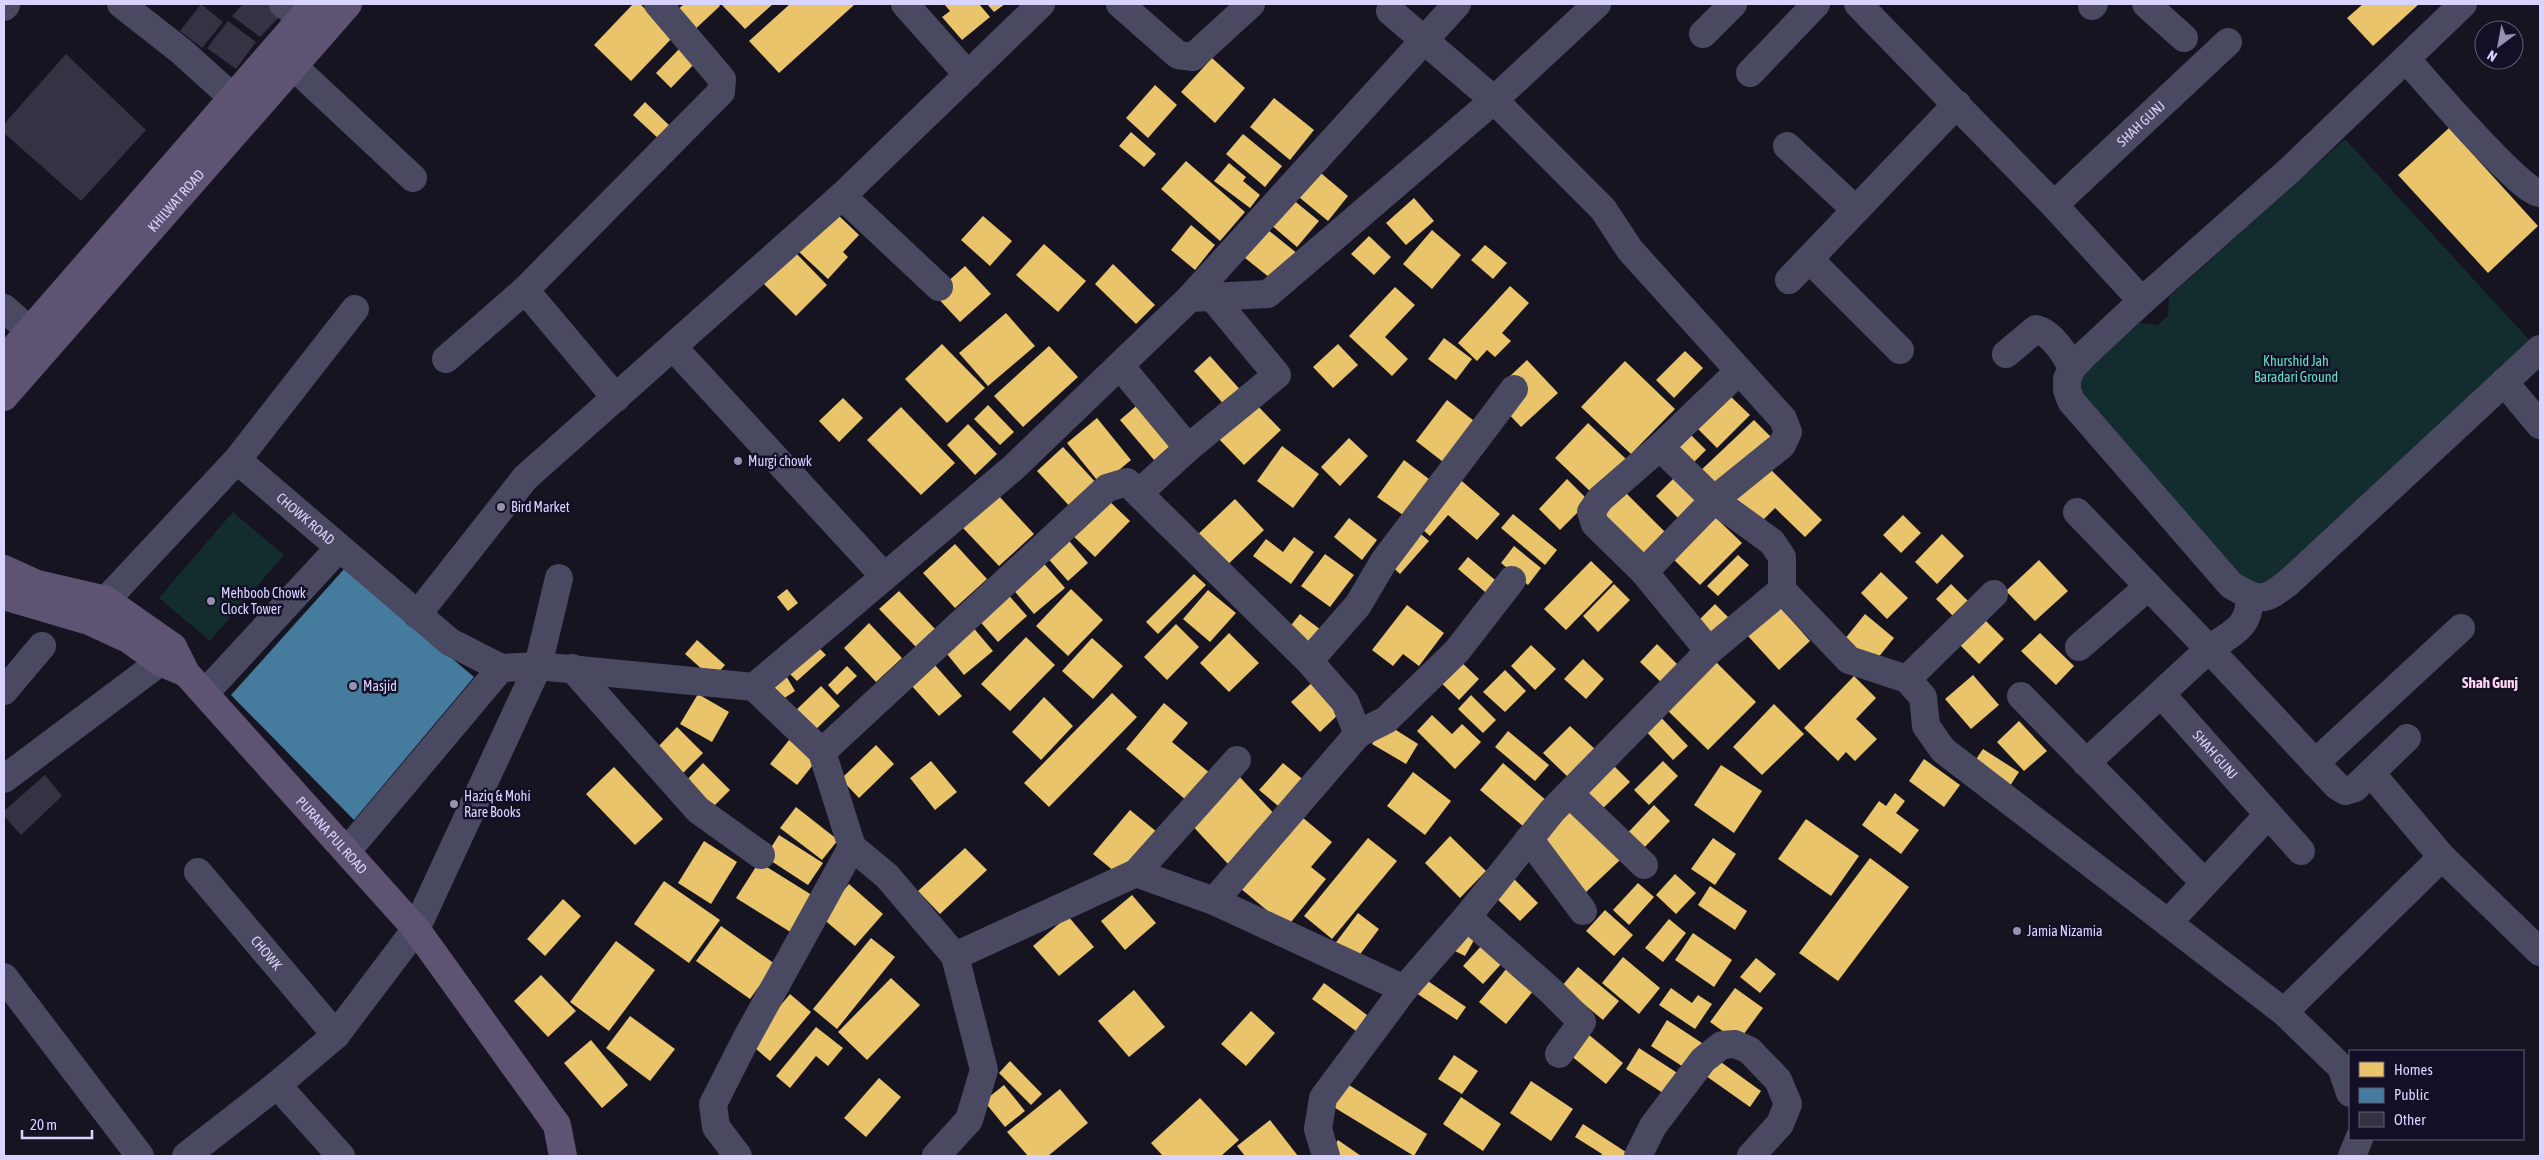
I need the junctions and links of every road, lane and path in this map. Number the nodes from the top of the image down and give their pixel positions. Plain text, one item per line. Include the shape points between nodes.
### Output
1 (121, 4) edge
2 (348, 4) edge
3 (658, 4) edge
4 (905, 4) edge
5 (1041, 4) edge
6 (1120, 4) edge
7 (1251, 4) edge
8 (1457, 4) edge
9 (1597, 4) edge
10 (1733, 4) edge
11 (1816, 4) edge
12 (1858, 4) edge
13 (2146, 4) edge
14 (2463, 4) edge
15 (300, 9) edge
16 (1390, 11) dead end
17 (1703, 34) dead end
18 (2184, 38) dead end
19 (1425, 40) junction
20 (2228, 42) dead end
21 (274, 48) junction
22 (2406, 59) junction
23 (294, 67) junction
24 (1750, 73) dead end
25 (968, 75) junction
26 (232, 97) junction
27 (1494, 100) junction
28 (1957, 104) junction
29 (1787, 146) dead end
30 (413, 178) dead end
31 (2540, 193) edge
32 (842, 196) junction
33 (2054, 205) junction
34 (1856, 210) junction
35 (1809, 259) junction
36 (1789, 280) dead end
37 (939, 286) dead end
38 (525, 290) junction
39 (1202, 298) junction
40 (2142, 301) junction
41 (4, 308) edge
42 (355, 309) dead end
43 (30, 331) junction
44 (673, 347) junction
45 (2540, 349) edge
46 (1900, 350) dead end
47 (2006, 354) dead end
48 (446, 358) dead end
49 (4, 360) edge
50 (1121, 367) junction
51 (2072, 368) junction
52 (1738, 372) junction
53 (2504, 382) junction
54 (1514, 389) dead end
55 (4, 397) edge
56 (616, 398) junction
57 (2540, 425) edge
58 (1660, 447) junction
59 (1188, 448) junction
60 (237, 460) junction
61 (1140, 493) junction
62 (1714, 500) junction
63 (2077, 512) dead end
64 (339, 548) junction
65 (4, 569) edge
66 (1644, 572) junction
67 (884, 576) junction
68 (559, 578) dead end
69 (1512, 580) dead end
70 (2148, 587) junction
71 (1782, 590) junction
72 (1994, 594) dead end
73 (4, 596) edge
74 (2250, 597) junction
75 (106, 600) junction
76 (417, 615) junction
77 (2461, 628) dead end
78 (42, 646) dead end
79 (2079, 647) dead end
80 (2209, 650) junction
81 (1709, 651) junction
82 (167, 654) junction
83 (1309, 661) junction
84 (538, 666) junction
85 (501, 668) junction
86 (572, 668) junction
87 (1907, 679) junction
88 (754, 687) junction
89 (4, 691) edge
90 (205, 693) junction
91 (2162, 695) junction
92 (2021, 696) dead end
93 (1358, 734) junction
94 (2407, 738) dead end
95 (822, 752) junction
96 (1237, 760) dead end
97 (2086, 763) junction
98 (2315, 763) junction
99 (2371, 773) junction
100 (4, 779) edge
101 (1570, 794) junction
102 (2268, 815) junction
103 (1529, 839) junction
104 (852, 847) junction
105 (348, 850) junction
106 (2301, 851) dead end
107 (761, 855) dead end
108 (2442, 857) junction
109 (1644, 865) dead end
110 (198, 872) dead end
111 (1136, 873) junction
112 (2204, 882) junction
113 (1214, 900) junction
114 (1583, 911) dead end
115 (1467, 917) junction
116 (2168, 924) junction
117 (416, 930) junction
118 (2540, 952) edge
119 (955, 956) junction
120 (4, 977) edge
121 (1404, 989) junction
122 (2284, 1012) junction
123 (336, 1035) junction
124 (1559, 1054) dead end
125 (277, 1085) junction
126 (2349, 1090) edge
127 (2359, 1140) edge
128 (140, 1156) edge
129 (186, 1156) edge
130 (341, 1156) edge
131 (563, 1156) edge
132 (738, 1156) edge
133 (936, 1156) edge
134 (1326, 1156) edge
135 (1638, 1156) edge
136 (1751, 1156) edge
137 (2352, 1156) edge

1 - 26 street via 181,51
2 - 23 main road, KHILWAT ROAD
3 - 38 street via 722,79 721,92
4 - 25 street
5 - 25 street
6 - 7 street via 1185,58 1193,57
8 - 19 street
9 - 27 street
10 - 17 street
11 - 24 street
12 - 28 street
13 - 18 street
14 - 22 street
15 - 21 main road, KHILWAT ROAD
16 - 19 street
19 - 27 street
19 - 39 street
20 - 33 street, SHAH GUNJ
21 - 23 street
21 - 26 main road, KHILWAT ROAD
22 - 31 street via 2506,169
22 - 40 street via 2292,168
23 - 30 street
23 - 55 main road, KHILWAT ROAD
25 - 32 street
26 - 43 main road, KHILWAT ROAD
27 - 39 street via 1268,294
27 - 52 street via 1603,209 1630,250
28 - 33 street
28 - 34 street
29 - 34 street
32 - 37 street
32 - 44 street
33 - 40 street
34 - 35 street
35 - 36 street
35 - 46 street
38 - 48 street
38 - 56 street
39 - 50 street
39 - 59 street via 1277,374
40 - 51 street
41 - 43 street
42 - 60 street
43 - 49 main road, KHILWAT ROAD
44 - 56 street
44 - 67 street
45 - 53 street
47 - 51 street via 2036,329 2046,334 2067,356
50 - 59 street
50 - 67 street via 1013,468
51 - 74 street via 2067,379 2071,401 2231,586
52 - 58 street
52 - 62 street via 1783,419 1788,432 1782,445
53 - 57 street
53 - 74 street via 2289,582 2270,597
54 - 83 street via 1384,561 1358,606
56 - 76 street via 525,478
58 - 62 street
58 - 66 street via 1600,499 1591,512 1595,524
59 - 61 street
60 - 64 street, CHOWK ROAD
60 - 75 street
61 - 83 street
61 - 95 street via 1126,482 1107,488
62 - 66 street
62 - 71 street via 1772,542 1782,557
63 - 70 street
64 - 76 street, CHOWK ROAD
64 - 90 street
65 - 75 main road, PURANA PUL ROAD via 37,584
66 - 81 street
67 - 88 street
68 - 84 street
69 - 93 street via 1457,651 1386,720
70 - 79 street
70 - 80 street
71 - 81 street
71 - 87 street via 1849,660
72 - 87 street
73 - 82 main road via 89,621
74 - 80 street via 2250,612 2244,624
75 - 82 main road, PURANA PUL ROAD
76 - 85 street, CHOWK ROAD via 450,642
77 - 98 street
78 - 89 street
80 - 91 street
80 - 98 street
81 - 101 street
82 - 90 main road, PURANA PUL ROAD
82 - 100 street
83 - 93 street via 1345,702
84 - 85 street
84 - 86 street
84 - 117 street
85 - 105 street
86 - 88 street
86 - 107 street via 698,810
87 - 116 street via 1923,697 1926,726 1943,750
88 - 95 street
90 - 105 main road, PURANA PUL ROAD
91 - 97 street
91 - 102 street, SHAH GUNJ
92 - 97 street
93 - 113 street
94 - 99 street
95 - 104 street
96 - 111 street
97 - 112 street
98 - 99 street via 2345,791 2354,788
99 - 108 street
101 - 103 street
101 - 109 street
102 - 106 street, SHAH GUNJ
102 - 112 street
103 - 114 street
103 - 115 street
104 - 119 street via 887,876
104 - 132 street via 713,1104 716,1127
105 - 117 main road, PURANA PUL ROAD
108 - 118 street
108 - 122 street
110 - 123 street, CHOWK
111 - 113 street
111 - 119 street
112 - 116 street
113 - 121 street
115 - 121 street
115 - 124 street via 1582,1022
116 - 122 street
117 - 123 street
117 - 131 main road, PURANA PUL ROAD via 557,1125
119 - 133 street via 984,1070 969,1120
120 - 128 street
121 - 134 street via 1323,1098 1318,1129
122 - 126 street via 2341,1068
123 - 125 street
125 - 129 street
125 - 130 street
127 - 137 street
135 - 136 street via 1653,1126 1703,1060 1722,1045 1735,1044 1749,1050 1778,1080 1788,1104 1780,1124

